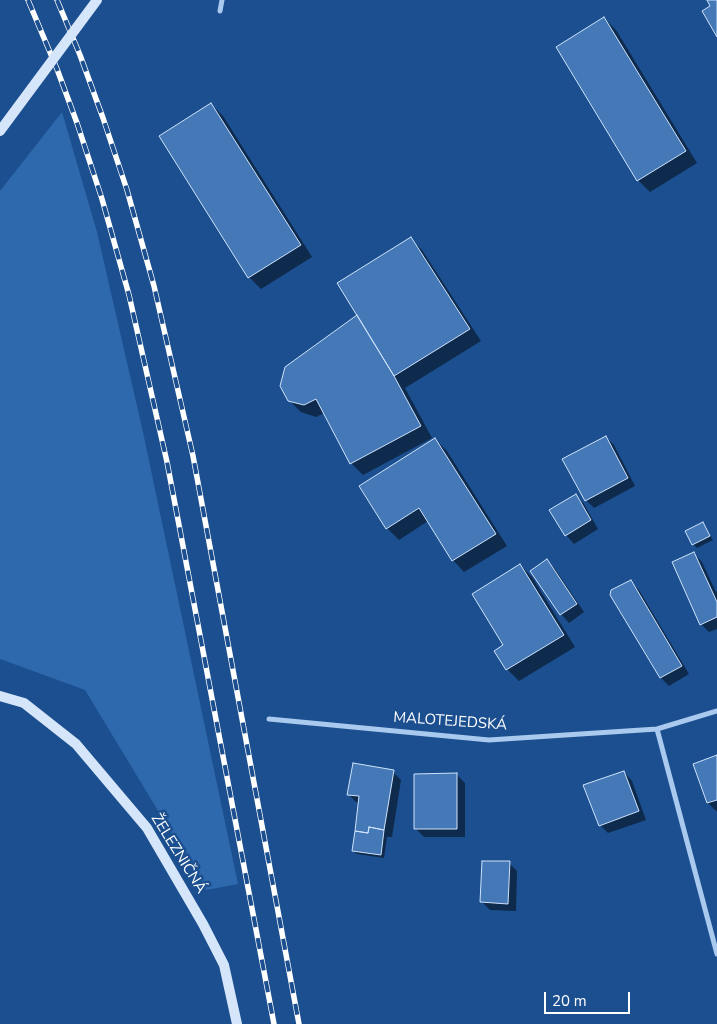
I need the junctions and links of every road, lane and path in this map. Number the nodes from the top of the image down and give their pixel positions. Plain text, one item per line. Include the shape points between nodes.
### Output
1 (97, 0) edge
2 (222, 0) edge
3 (220, 11) dead end
4 (0, 131) edge
5 (0, 696) edge
6 (717, 711) edge
7 (269, 719) dead end
8 (657, 729) junction
9 (717, 954) edge
10 (237, 1024) edge

1 - 4 street, bridge
2 - 3 street
5 - 10 street, ŽELEZNIČNÁ via 24,703 76,744 147,828 224,964
6 - 8 street, MALOTEJEDSKÁ
7 - 8 street, MALOTEJEDSKÁ via 489,740
8 - 9 street

